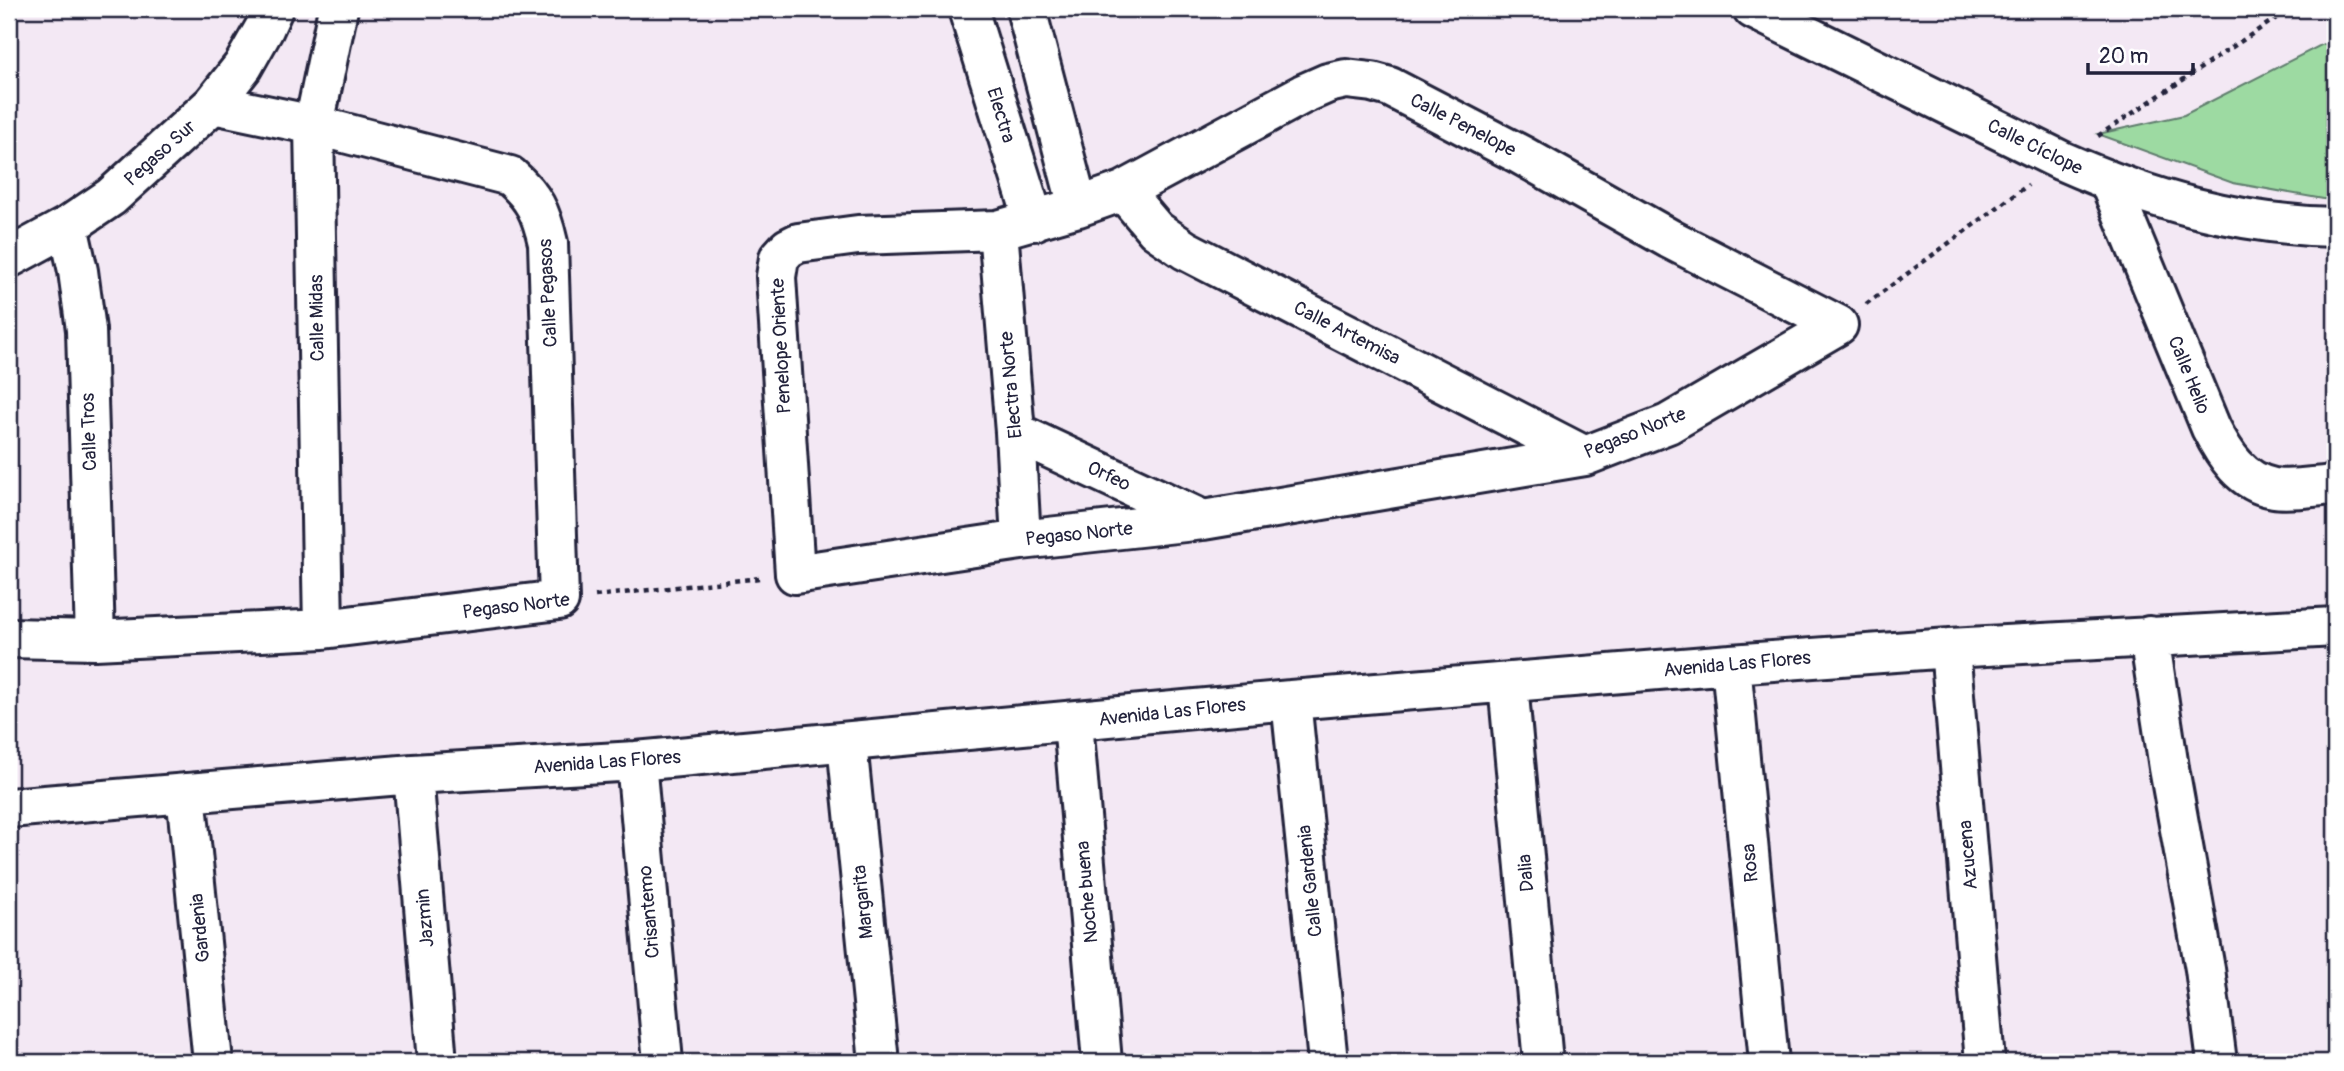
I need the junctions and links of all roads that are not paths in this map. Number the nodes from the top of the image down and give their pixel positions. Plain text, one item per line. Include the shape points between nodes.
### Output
1 (273, 9) edge
2 (338, 9) edge
3 (968, 9) edge
4 (1026, 9) edge
5 (1753, 9) edge
6 (213, 104) junction
7 (314, 125) junction
8 (2109, 181) junction
9 (1123, 191) junction
10 (1078, 207) junction
11 (1016, 225) junction
12 (68, 226) junction
13 (2335, 228) edge
14 (9, 258) edge
15 (1838, 325) joint
16 (1015, 432) junction
17 (1585, 456) junction
18 (2335, 485) edge
19 (1203, 520) junction
20 (1021, 540) junction
21 (795, 575) joint
22 (559, 600) joint
23 (2335, 627) edge
24 (323, 629) junction
25 (2149, 636) junction
26 (9, 638) edge
27 (95, 640) junction
28 (1950, 648) junction
29 (1731, 664) junction
30 (1508, 684) junction
31 (1292, 700) junction
32 (1073, 722) junction
33 (847, 743) junction
34 (636, 761) junction
35 (413, 774) junction
36 (186, 793) junction
37 (9, 808) edge
38 (213, 1062) edge
39 (438, 1062) edge
40 (663, 1062) edge
41 (879, 1062) edge
42 (1102, 1062) edge
43 (1328, 1062) edge
44 (1543, 1062) edge
45 (1769, 1062) edge
46 (1985, 1062) edge
47 (2217, 1062) edge

1 - 6 street, Pegaso Sur via 243,66
2 - 7 street, Calle Midas
3 - 11 street, Electra
4 - 10 street
5 - 8 street, Calle Cíclope
6 - 7 street, Calle Pegasos
6 - 12 street, Pegaso Sur via 111,197
7 - 22 street, Calle Pegasos via 510,176 537,208 548,243
7 - 24 street, Calle Midas
8 - 13 street, Calle Cíclope via 2252,222
8 - 18 street, Calle Helio via 2223,452 2248,476 2274,488
9 - 10 street, Calle Penelope
9 - 15 street, Calle Penelope via 1328,83 1346,79 1371,82 1390,87
9 - 17 street, Calle Artemisa via 1156,230 1185,250
10 - 11 street, Penelope Oriente
11 - 16 street, Electra Norte
11 - 21 street, Penelope Oriente via 798,243 779,258 776,277
12 - 14 street, Pegaso Sur
12 - 27 street, Calle Tros via 86,330
15 - 17 street, Pegaso Norte via 1668,424
16 - 19 street, Orfeo
16 - 20 street, Electra Norte
17 - 19 street, Pegaso Norte
19 - 20 street, Pegaso Norte
20 - 21 street, Pegaso Norte
22 - 24 street, Pegaso Norte
23 - 25 street, Avenida Las Flores
24 - 27 street, Pegaso Norte
25 - 28 street, Avenida Las Flores
25 - 47 street
26 - 27 street, Pegaso Norte
28 - 29 street, Avenida Las Flores
28 - 46 street, Azucena
29 - 30 street, Avenida Las Flores
29 - 45 street, Rosa
30 - 31 street, Avenida Las Flores
30 - 44 street, Dalia
31 - 32 street, Avenida Las Flores
31 - 43 street, Calle Gardenia
32 - 33 street, Avenida Las Flores
32 - 42 street, Noche buena
33 - 34 street, Avenida Las Flores
33 - 41 street, Margarita
34 - 35 street, Avenida Las Flores
34 - 40 street, Crisantemo
35 - 36 street, Avenida Las Flores
35 - 39 street, Jazmin
36 - 37 street, Avenida Las Flores
36 - 38 street, Gardenia

